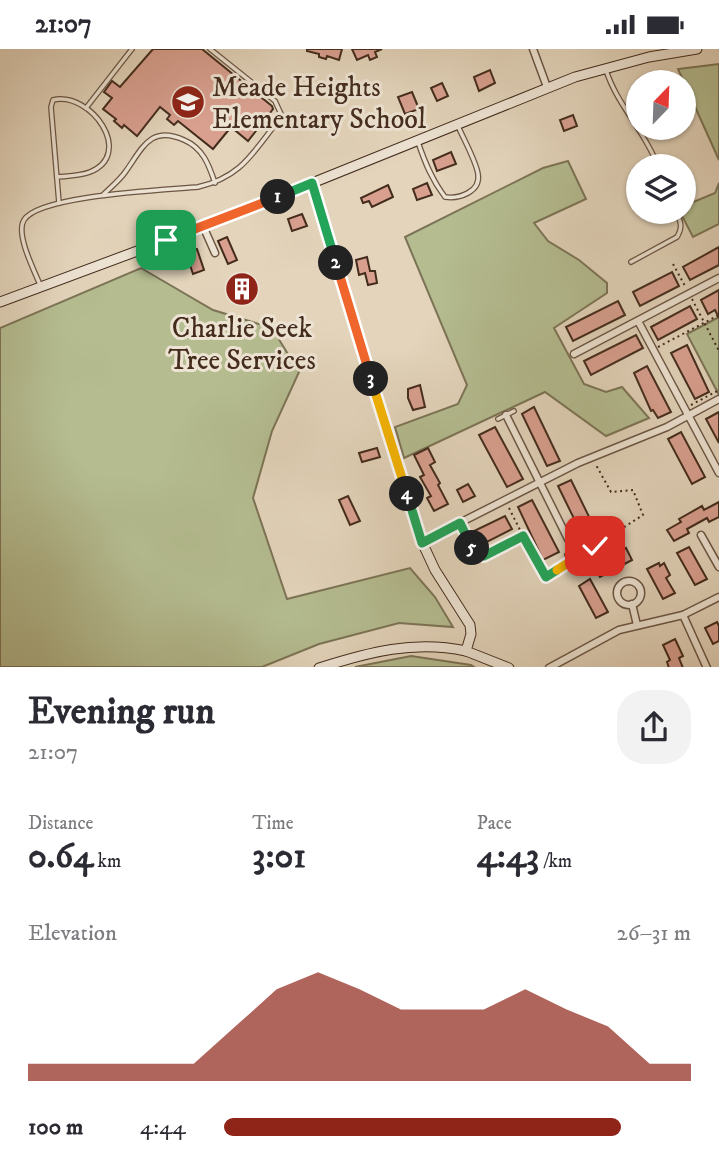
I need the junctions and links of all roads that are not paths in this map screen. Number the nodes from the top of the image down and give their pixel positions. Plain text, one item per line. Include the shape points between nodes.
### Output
1 (132, 49) edge
2 (210, 49) edge
3 (533, 49) edge
4 (697, 49) edge
5 (605, 68) junction
6 (547, 87) junction
7 (86, 108) junction
8 (457, 124) junction
9 (417, 140) junction
10 (653, 154) edge
11 (57, 177) junction
12 (215, 183) junction
13 (312, 183) junction
14 (102, 197) junction
15 (59, 203) junction
16 (681, 224) edge
17 (203, 226) junction
18 (215, 253) dead end
19 (631, 262) dead end
20 (719, 278) edge
21 (41, 287) junction
22 (0, 302) edge
23 (638, 321) junction
24 (575, 354) dead end
25 (719, 399) edge
26 (514, 411) dead end
27 (506, 415) junction
28 (688, 415) junction
29 (499, 419) dead end
30 (719, 473) edge
31 (540, 483) junction
32 (460, 523) junction
33 (701, 535) dead end
34 (523, 536) road end
35 (422, 543) junction
36 (578, 549) joint
37 (567, 555) dead end
38 (719, 568) edge
39 (719, 597) edge
40 (632, 604) dead end
41 (683, 615) junction
42 (637, 625) junction
43 (466, 651) junction
44 (319, 667) edge
45 (509, 667) edge
46 (549, 667) edge
47 (707, 667) edge

1 - 7 lane
2 - 12 lane via 275,101 281,114 239,169
3 - 6 street
4 - 5 main road
5 - 6 main road
5 - 10 lane
6 - 8 main road
7 - 11 lane via 73,100 53,100
7 - 11 lane via 106,129 106,155 90,172
8 - 9 main road
8 - 9 lane via 478,175 477,185 468,193 446,197 425,165
9 - 13 main road
11 - 15 lane
12 - 14 lane
12 - 14 lane via 202,152 171,134 157,135 146,142
13 - 17 main road
13 - 35 main road
14 - 15 lane
15 - 21 lane via 31,213 21,230
16 - 19 lane via 677,237
17 - 18 street
17 - 21 main road
20 - 23 street
21 - 22 main road
23 - 24 street
23 - 28 street
25 - 28 street
26 - 27 lane
27 - 29 lane
27 - 31 street
28 - 30 street
28 - 31 street
31 - 32 street
31 - 36 street
32 - 34 lane via 479,556
32 - 35 street
33 - 38 street
35 - 43 main road via 470,625
36 - 37 lane
39 - 41 street
40 - 42 street
41 - 42 street
41 - 47 street
42 - 46 street via 602,637
43 - 44 main road via 434,646 389,648
43 - 45 main road

